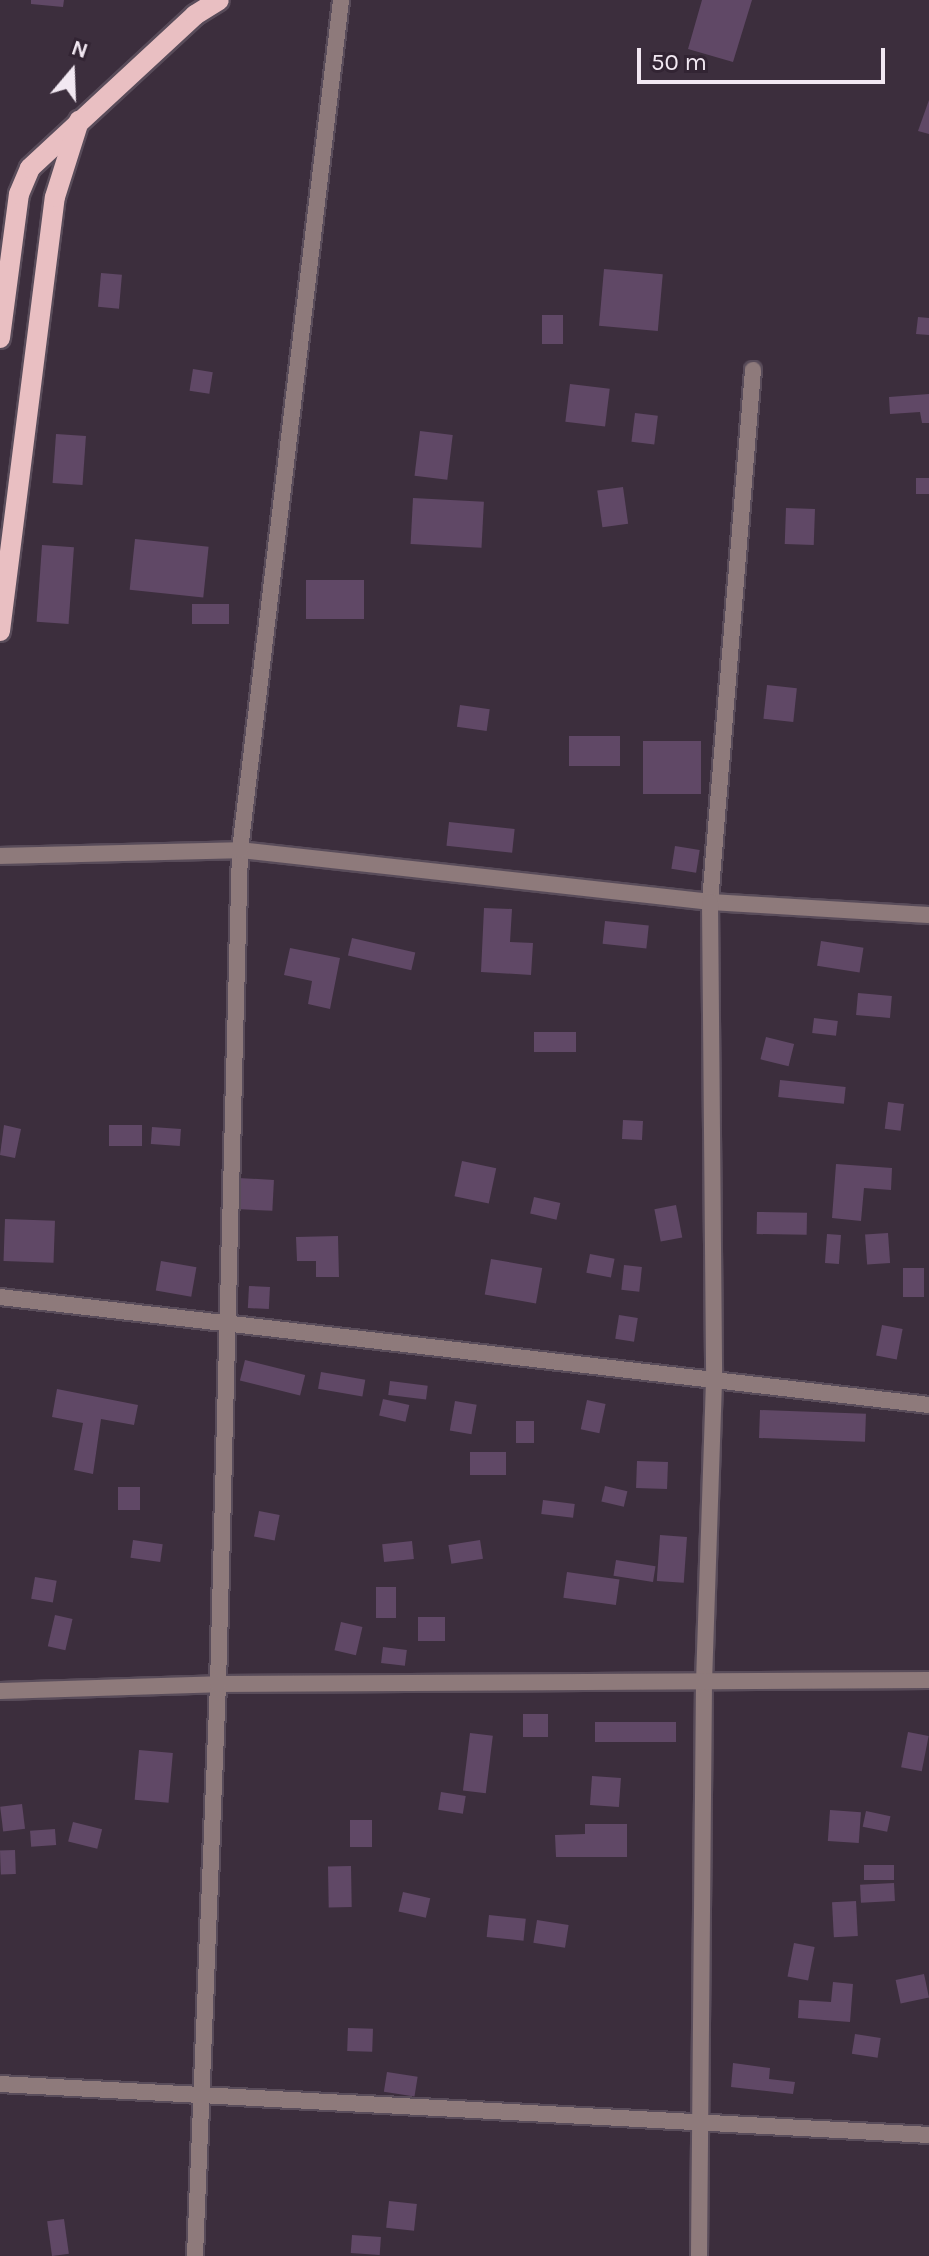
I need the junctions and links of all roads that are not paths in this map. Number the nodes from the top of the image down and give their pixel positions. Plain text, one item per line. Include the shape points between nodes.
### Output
1 (219, 0) edge
2 (341, 0) edge
3 (79, 121) junction
4 (0, 338) edge
5 (753, 370) dead end
6 (0, 631) edge
7 (240, 850) junction
8 (0, 856) edge
9 (710, 902) junction
10 (929, 915) edge
11 (0, 1297) edge
12 (228, 1326) junction
13 (714, 1381) junction
14 (929, 1405) edge
15 (929, 1680) edge
16 (704, 1682) junction
17 (218, 1684) junction
18 (0, 1691) edge
19 (0, 2084) edge
20 (201, 2093) junction
21 (704, 2122) junction
22 (929, 2135) edge
23 (195, 2256) edge
24 (699, 2256) edge

1 - 3 main road via 195,15
2 - 7 street
3 - 4 main road via 30,168 19,194
3 - 6 main road via 55,197
5 - 9 street
7 - 8 street
7 - 9 street
7 - 12 street
9 - 10 street
9 - 13 street
11 - 12 street
12 - 13 street
12 - 17 street
13 - 14 street
13 - 16 street
15 - 16 street
16 - 17 street
16 - 21 street
17 - 18 street
17 - 20 street
19 - 20 street
20 - 21 street
20 - 23 street
21 - 22 street
21 - 24 street

